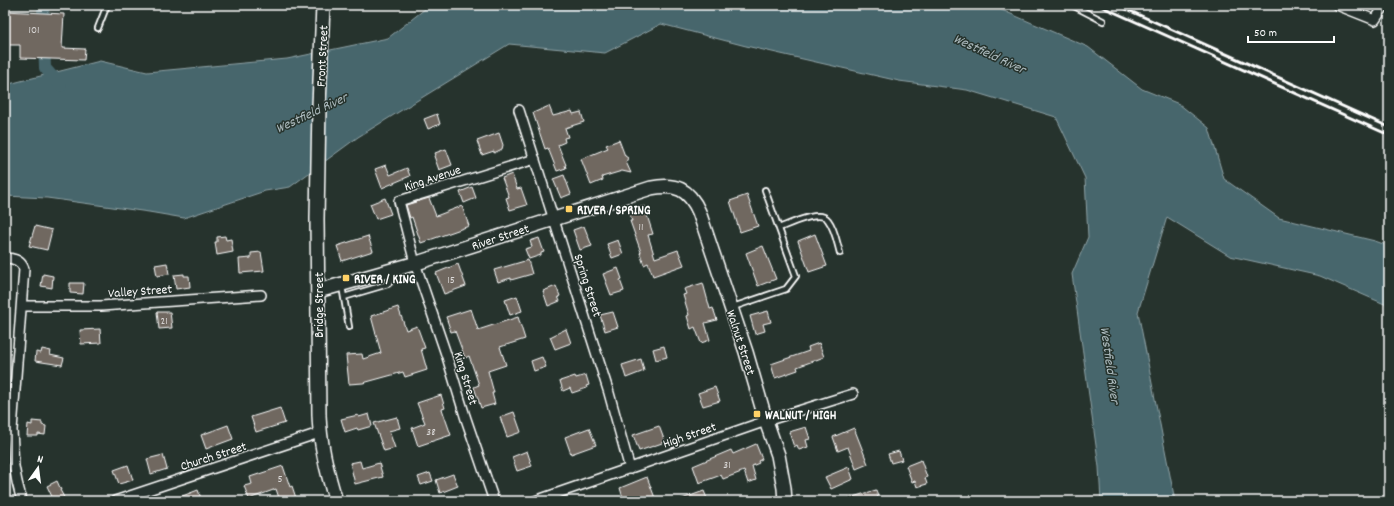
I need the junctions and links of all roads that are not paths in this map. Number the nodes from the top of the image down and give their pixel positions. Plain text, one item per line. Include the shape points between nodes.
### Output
1 (107, 5) edge
2 (323, 5) edge
3 (1072, 5) edge
4 (1337, 5) edge
5 (1385, 5) edge
6 (1103, 21) dead end
7 (98, 28) dead end
8 (319, 106) joint
9 (519, 110) dead end
10 (535, 159) junction
11 (682, 190) joint
12 (765, 190) dead end
13 (554, 219) junction
14 (778, 228) junction
15 (840, 253) dead end
16 (7, 258) edge
17 (416, 263) junction
18 (318, 291) junction
19 (343, 291) junction
20 (261, 295) dead end
21 (22, 306) junction
22 (731, 307) junction
23 (349, 327) dead end
24 (853, 394) dead end
25 (766, 421) junction
26 (319, 433) junction
27 (630, 469) junction
28 (22, 501) edge
29 (114, 501) edge
30 (336, 501) edge
31 (494, 501) edge
32 (535, 501) edge
33 (785, 501) edge

1 - 7 lane
2 - 8 street, Front Street
3 - 6 lane
4 - 5 street via 1375,20
8 - 18 street, Bridge Street
9 - 10 street, Spring Street
10 - 13 street, Spring Street
10 - 17 street, King Avenue via 398,201
11 - 13 street, River Street via 651,188
11 - 22 street, Walnut Street via 692,198 699,212
12 - 14 lane
13 - 17 street, River Street
13 - 27 street, Spring Street via 609,393
14 - 15 lane via 822,215 832,226
14 - 22 lane via 796,276 786,289
16 - 21 street via 20,262 24,269
17 - 19 street, River Street via 391,270
17 - 31 street, King Street
18 - 19 street, River Street
18 - 26 street, Bridge Street
19 - 23 lane
20 - 21 street, Valley Street via 101,306
21 - 28 street via 12,430 14,466
22 - 25 street, Walnut Street
24 - 25 street, High Street
25 - 27 street, High Street
25 - 33 street, Walnut Street via 778,455
26 - 29 street, Church Street
26 - 30 street, Bridge Street
27 - 32 street, High Street

